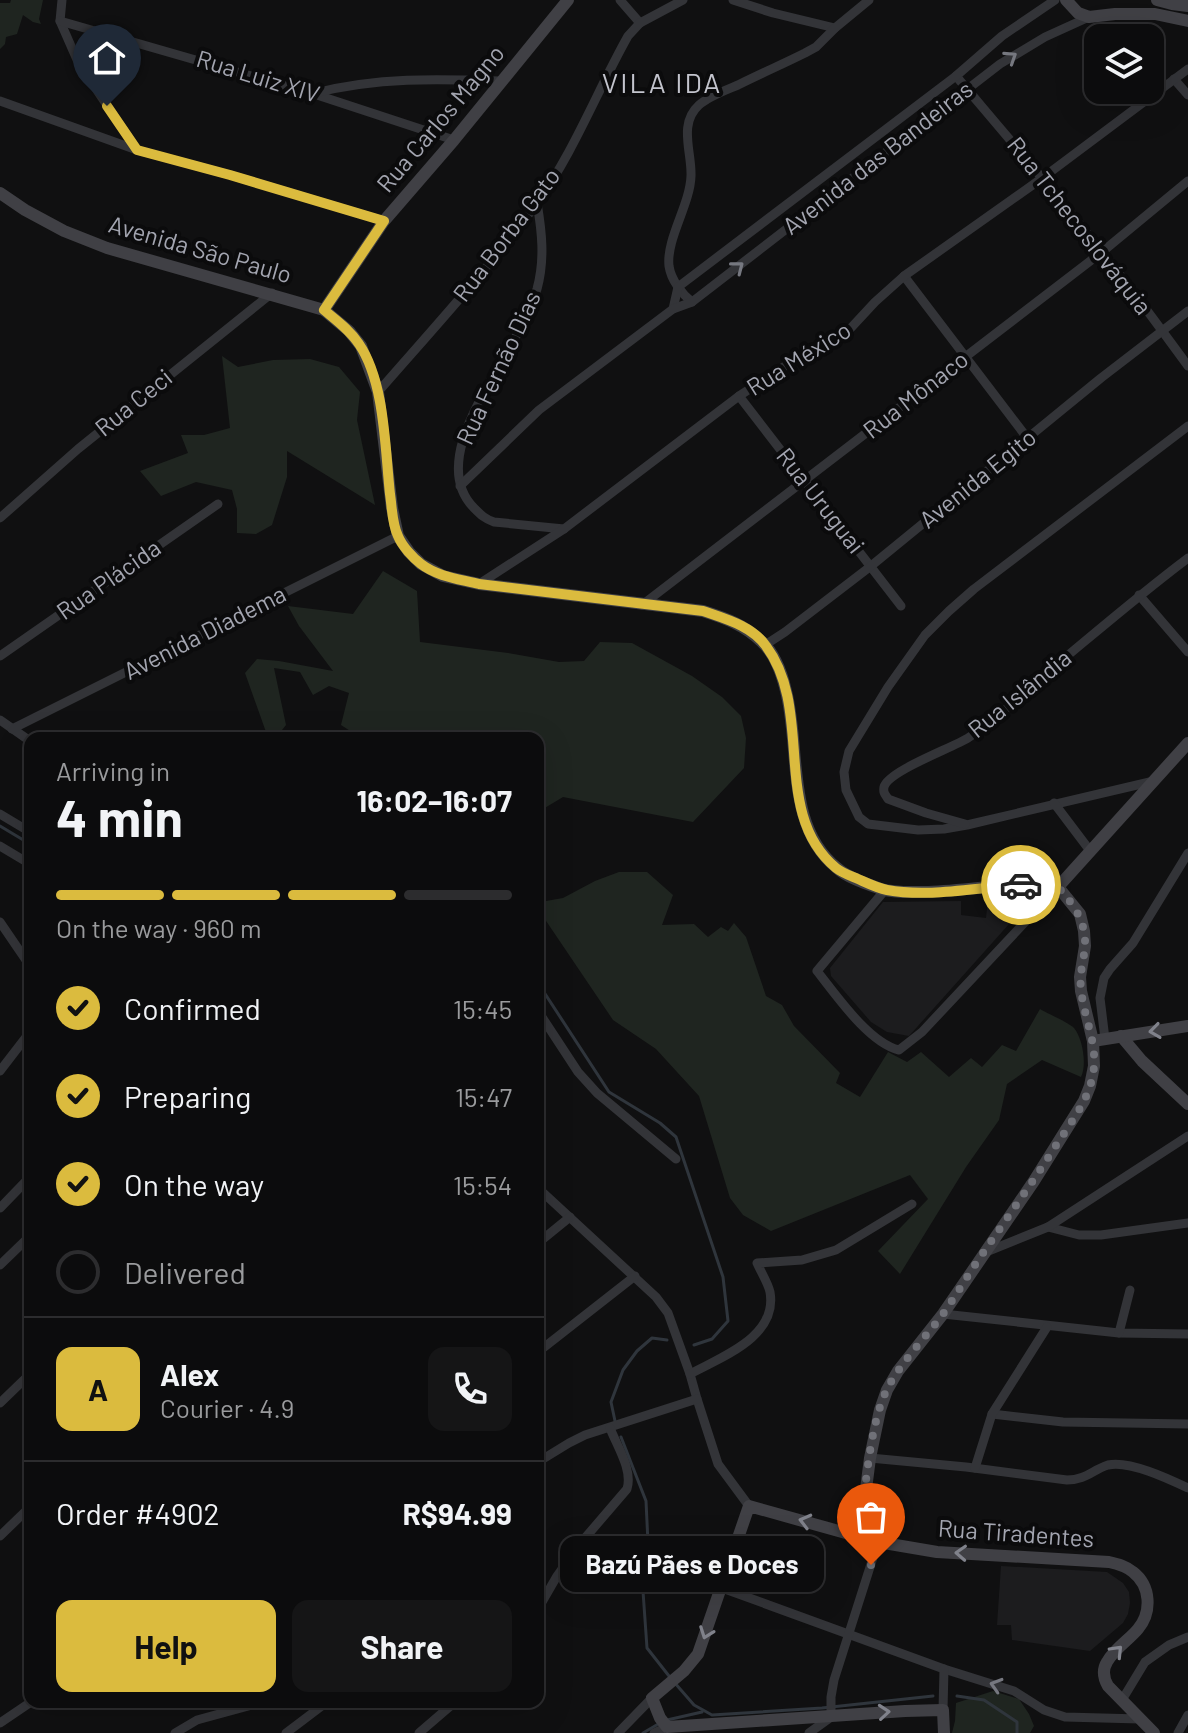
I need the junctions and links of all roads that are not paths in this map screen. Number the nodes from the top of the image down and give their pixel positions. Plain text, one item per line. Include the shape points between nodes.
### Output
1 (62, 0) edge
2 (568, 0) edge
3 (620, 0) edge
4 (683, 0) edge
5 (733, 0) edge
6 (869, 0) edge
7 (1055, 0) edge
8 (1066, 0) edge
9 (1157, 0) edge
10 (1126, 1) edge
11 (1188, 6) edge
12 (1115, 14) junction
13 (1089, 17) junction
14 (60, 21) junction
15 (1188, 21) edge
16 (640, 23) junction
17 (835, 28) junction
18 (1188, 69) edge
19 (956, 76) junction
20 (1174, 79) junction
21 (502, 81) junction
22 (967, 88) junction
23 (314, 94) junction
24 (1188, 95) edge
25 (0, 101) edge
26 (454, 140) junction
27 (137, 150) junction
28 (823, 176) junction
29 (1041, 179) junction
30 (1188, 181) edge
31 (0, 193) edge
32 (833, 193) junction
33 (537, 203) junction
34 (384, 221) junction
35 (1102, 252) junction
36 (904, 276) junction
37 (678, 287) junction
38 (272, 293) junction
39 (692, 302) junction
40 (673, 309) junction
41 (324, 310) junction
42 (1188, 311) edge
43 (1162, 332) junction
44 (966, 356) junction
45 (1188, 366) edge
46 (378, 392) junction
47 (739, 396) junction
48 (1188, 426) edge
49 (1028, 439) junction
50 (805, 481) junction
51 (460, 486) junction
52 (218, 504) dead end
53 (0, 518) edge
54 (564, 529) junction
55 (398, 536) junction
56 (1188, 558) edge
57 (871, 566) junction
58 (479, 584) junction
59 (1139, 595) junction
60 (642, 605) junction
61 (901, 606) dead end
62 (765, 645) junction
63 (1188, 652) edge
64 (0, 656) edge
65 (0, 720) edge
66 (12, 729) junction
67 (24, 737) edge
68 (1188, 743) edge
69 (1156, 780) junction
70 (1054, 803) junction
71 (0, 814) edge
72 (967, 825) junction
73 (24, 828) edge
74 (0, 846) edge
75 (1091, 852) junction
76 (1188, 853) edge
77 (24, 860) edge
78 (1058, 887) junction
79 (885, 890) junction
80 (0, 922) edge
81 (24, 957) edge
82 (544, 1024) edge
83 (1188, 1026) edge
84 (1121, 1036) junction
85 (24, 1040) edge
86 (1099, 1040) junction
87 (0, 1071) edge
88 (1188, 1104) edge
89 (1188, 1136) edge
90 (676, 1159) dead end
91 (24, 1183) edge
92 (544, 1193) edge
93 (912, 1204) dead end
94 (0, 1208) edge
95 (570, 1217) junction
96 (1188, 1223) edge
97 (1048, 1227) junction
98 (544, 1238) edge
99 (24, 1242) edge
100 (983, 1253) junction
101 (0, 1265) edge
102 (635, 1276) junction
103 (1130, 1290) dead end
104 (943, 1314) junction
105 (1047, 1327) junction
106 (1119, 1333) junction
107 (1188, 1334) edge
108 (544, 1347) edge
109 (690, 1374) junction
110 (24, 1380) edge
111 (697, 1399) junction
112 (0, 1403) edge
113 (992, 1414) junction
114 (1188, 1424) edge
115 (610, 1428) junction
116 (544, 1458) edge
117 (870, 1458) junction
118 (975, 1468) junction
119 (1188, 1488) edge
120 (749, 1506) junction
121 (24, 1513) edge
122 (0, 1536) edge
123 (860, 1536) junction
124 (878, 1542) junction
125 (722, 1588) junction
126 (544, 1599) edge
127 (848, 1635) junction
128 (1188, 1637) edge
129 (944, 1669) junction
130 (1122, 1700) junction
131 (653, 1701) junction
132 (24, 1707) edge
133 (241, 1708) edge
134 (319, 1708) edge
135 (448, 1708) edge
136 (943, 1708) junction
137 (1188, 1715) edge
138 (831, 1716) junction
139 (1140, 1719) junction
140 (0, 1723) edge
141 (662, 1728) edge
142 (175, 1733) edge
143 (286, 1733) edge
144 (419, 1733) edge
145 (618, 1733) edge
146 (809, 1733) edge
147 (944, 1733) edge
148 (1154, 1733) edge
149 (1178, 1733) edge

1 - 14 street
2 - 21 main road, Rua Carlos Magno
3 - 16 street
4 - 16 street
5 - 17 street
6 - 17 street
7 - 19 street, Avenida das Bandeiras
8 - 13 main road
9 - 11 main road
10 - 12 main road
12 - 13 main road
12 - 15 main road
22 -> 13 street, Avenida das Bandeiras via 1025,48
14 - 23 street, Rua Luiz XIV
14 - 27 street via 78,62
16 - 33 street, Rua Borba Gato
17 - 37 street via 816,47 723,92 691,116 690,187 670,251 669,266
18 - 20 street, Rua México
19 - 22 street, Rua Tchecoslováquia
19 - 28 street, Avenida das Bandeiras
20 - 24 street
20 - 29 street, Rua México
21 - 23 street via 386,80
21 - 26 main road, Rua Carlos Magno
22 - 29 street, Rua Tchecoslováquia
22 - 32 street, Avenida das Bandeiras
23 - 26 street, Rua Luiz XIV
25 - 27 street
26 - 34 main road, Rua Carlos Magno
27 - 34 street
28 - 32 street
28 - 37 street, Avenida das Bandeiras
29 - 35 street, Rua Tchecoslováquia
29 - 36 street, Rua México
30 - 35 street, Rua Mônaco
31 - 38 main road, Avenida São Paulo via 64,231 107,248
39 -> 32 street, Avenida das Bandeiras
33 - 46 street, Rua Borba Gato
33 - 51 street, Rua Fernão Dias via 542,232 537,291 472,417 460,454
34 - 41 main road, Rua Carlos Magno
35 - 43 street, Rua Tchecoslováquia
35 - 44 street, Rua Mônaco
36 - 44 street
36 - 47 street, Rua México via 849,330
37 - 39 street
37 - 40 street
38 - 41 main road, Avenida São Paulo
38 - 53 street, Rua Ceci
39 - 40 street, Avenida das Bandeiras
40 - 51 street, Avenida das Bandeiras via 539,410
41 - 46 main road, Avenida São Paulo via 361,346
42 - 43 street, Avenida Egito
43 - 45 street, Rua Tchecoslováquia
43 - 49 street, Avenida Egito
44 - 49 street
44 - 50 street, Rua Mônaco
46 - 55 main road, Avenida São Paulo
47 - 50 street, Rua Uruguai
47 - 54 street, Rua México
48 - 72 street via 949,611 925,635 849,751 846,790 868,824 918,830
49 - 57 street, Avenida Egito
50 - 57 street, Rua Uruguai
50 - 60 street, Rua Mônaco
51 - 54 street via 484,518
52 - 64 street, Rua Plácida
54 - 58 street, Rua México
55 - 58 main road via 421,564 443,576
55 - 66 street, Avenida Diadema
56 - 59 street, Rua Islândia
57 - 61 street, Rua Uruguai
57 - 62 street, Avenida Egito
58 - 60 main road
59 - 63 street
59 - 72 street, Rua Islândia via 967,739 885,785 888,799
60 - 62 main road via 703,611 731,620
62 - 79 main road via 782,673 789,701 799,799 811,838 839,870
65 - 66 street
66 - 67 street
68 - 69 main road
69 - 70 street
69 - 75 main road
70 - 72 street
70 - 75 street
71 - 73 street
74 - 77 street
75 - 78 main road
76 - 86 street via 1133,943 1104,978
78 - 79 main road
78 - 79 street via 899,1050 888,1047 850,1013 817,971
78 - 86 main road via 1080,914 1085,946 1081,991
80 - 81 street
82 - 90 street via 597,1093
83 -> 84 main road
84 - 86 main road
84 - 88 main road
85 - 87 street
86 - 100 main road via 1084,1101
89 - 97 street
91 - 94 street
92 - 95 street
93 - 109 street via 836,1250 802,1260 757,1263 770,1292 764,1325 750,1341
95 - 98 street
95 - 102 street
96 - 97 street via 1101,1235
97 - 100 street
99 - 101 street
100 - 104 main road
102 - 108 street
102 - 109 street via 668,1313
103 - 106 street
104 - 105 street
104 - 117 main road via 887,1390
105 - 106 street
105 - 113 street
106 - 107 street
109 - 111 street
110 - 112 street
111 - 115 street
111 - 120 street via 718,1464
113 - 114 street via 1063,1422
113 - 118 street
115 - 116 street via 585,1435
115 - 126 street via 628,1473 627,1489 571,1555
117 - 118 street
117 - 123 main road
118 - 119 street via 1077,1480 1122,1464
123 -> 120 main road, Rua Tiradentes
120 - 125 main road
121 - 122 street
123 - 124 main road, Rua Tiradentes
124 - 127 street
130 -> 124 main road, Rua Tiradentes via 1108,1686 1104,1669 1146,1617 1147,1592 1133,1572 1109,1562 937,1552
125 - 127 street
125 -> 131 main road via 698,1654
127 - 129 street
127 - 138 street via 834,1680
128 - 130 street via 1145,1662
129 - 136 street
139 -> 129 street via 1065,1717 1014,1691
130 - 139 main road
131 - 141 main road
131 - 145 street
132 - 140 street
133 - 142 street via 197,1720
134 - 143 street
135 - 144 street
138 -> 136 main road
136 - 147 main road
137 - 149 street
138 - 141 main road
138 - 146 street
139 - 148 main road

